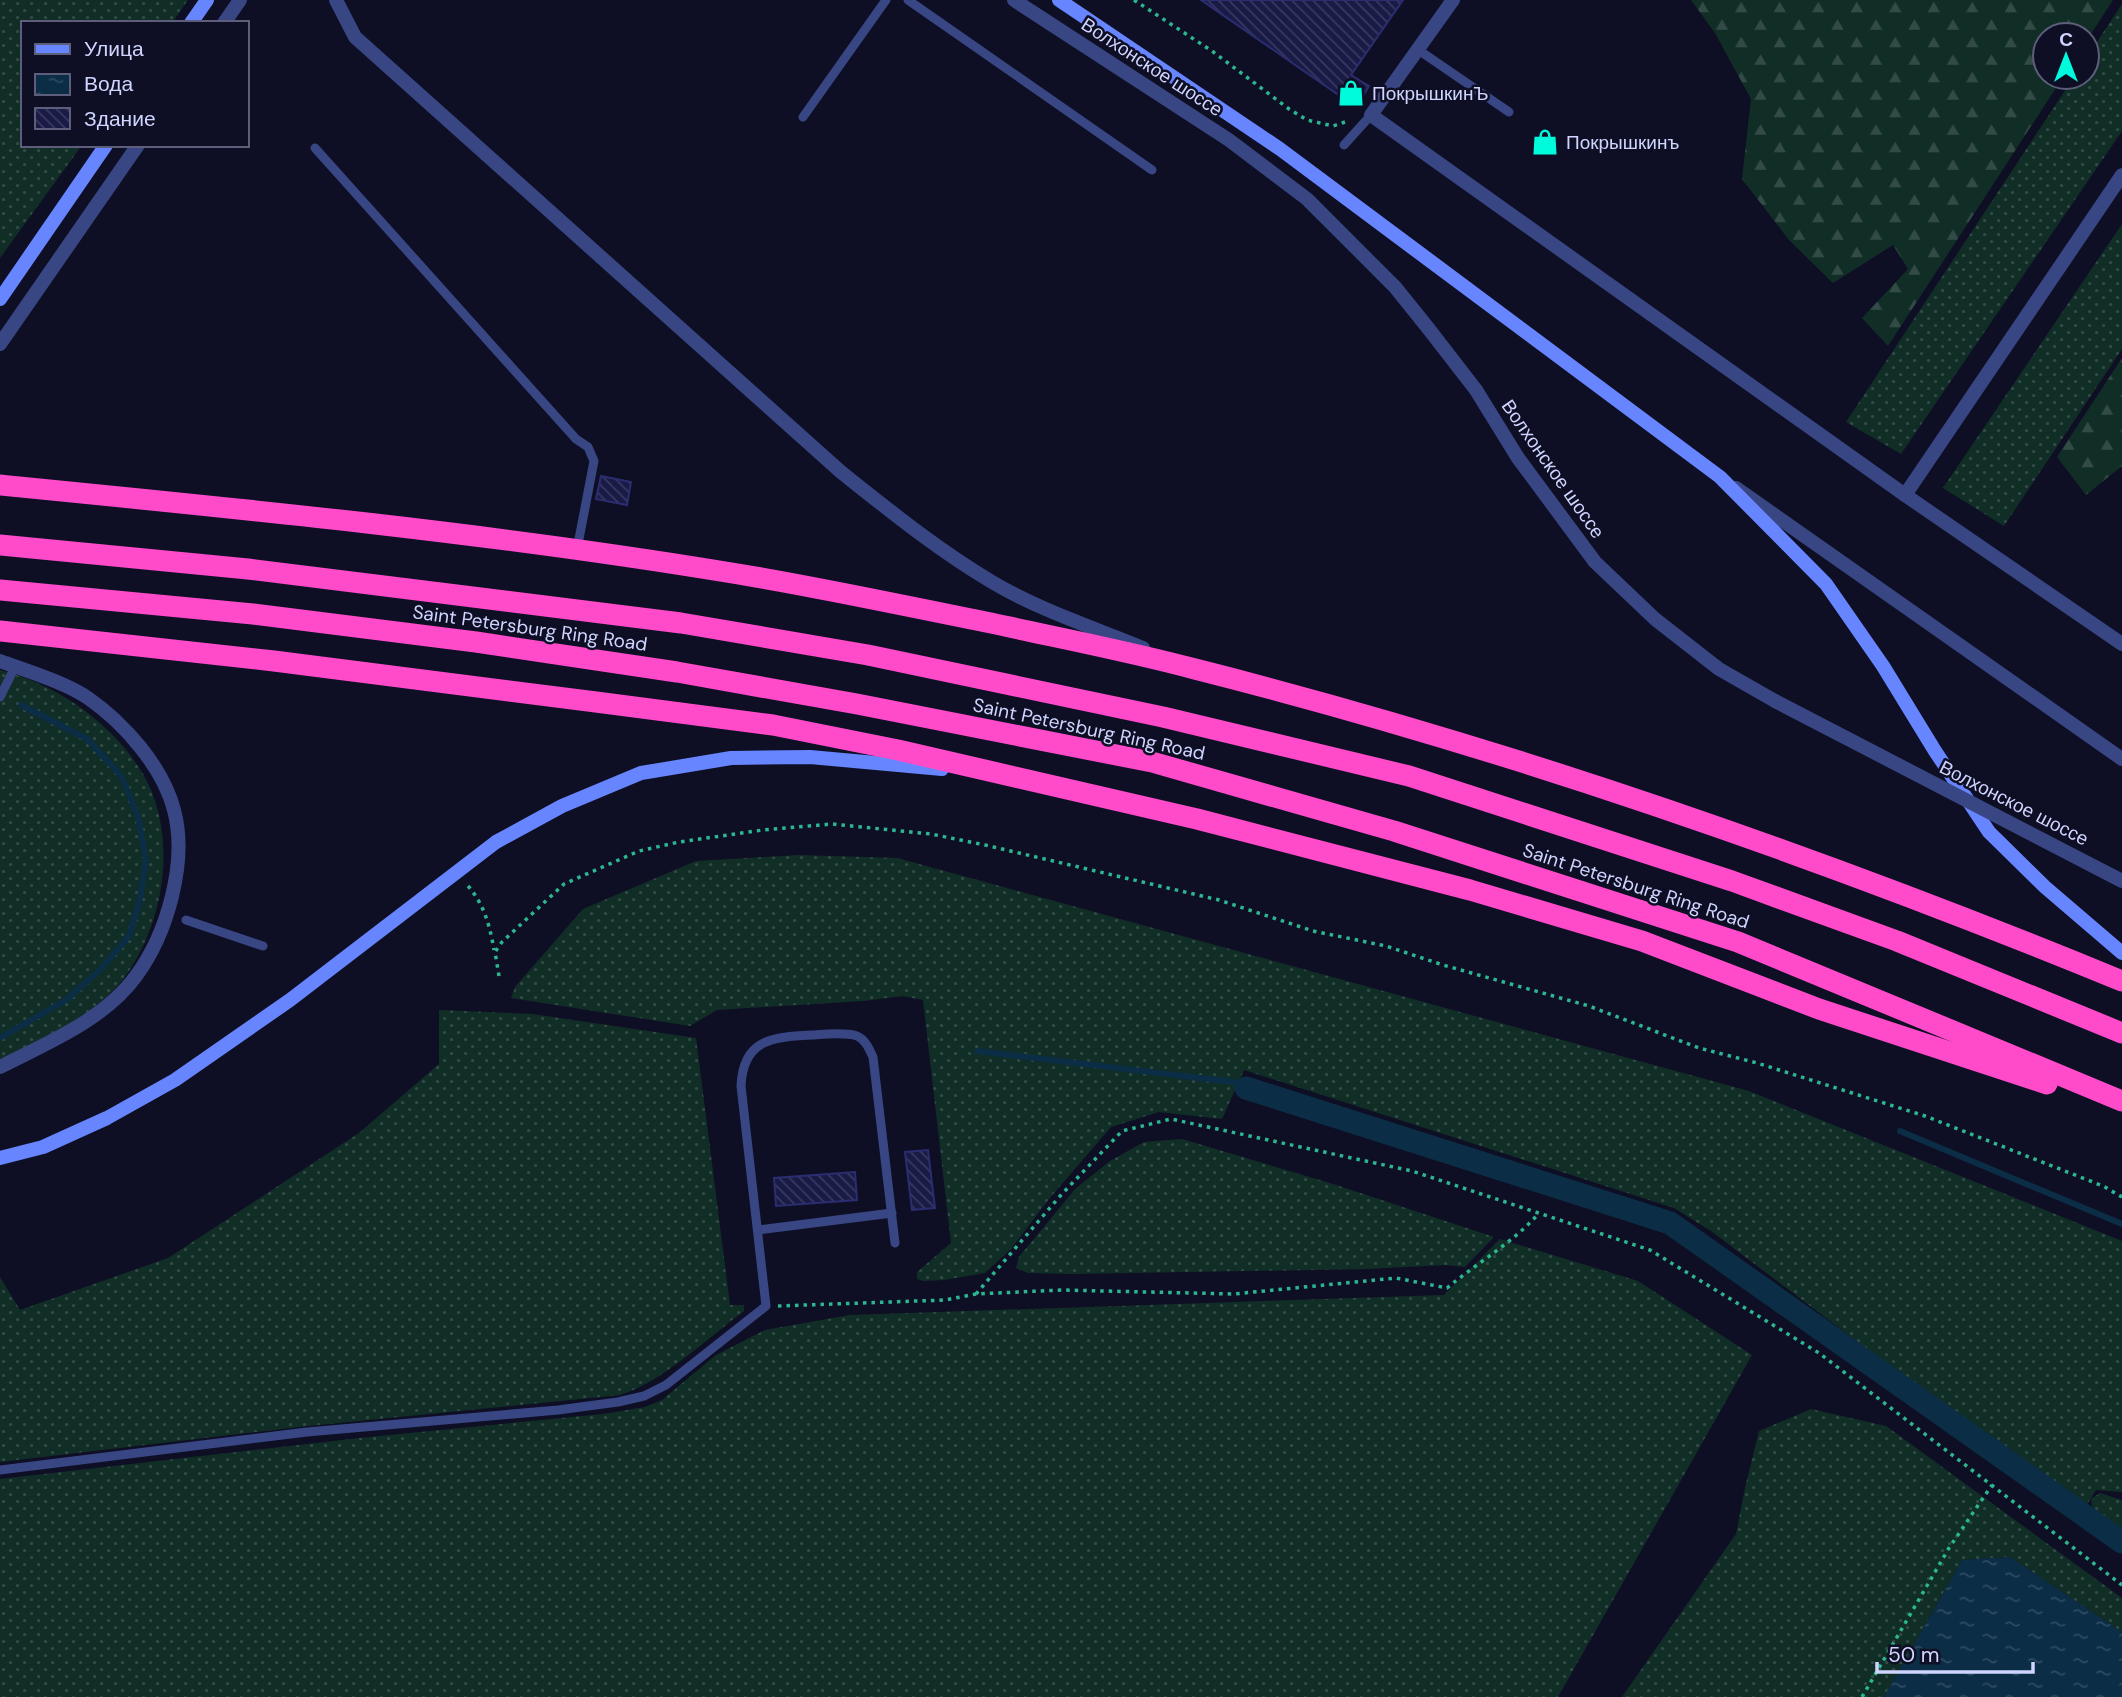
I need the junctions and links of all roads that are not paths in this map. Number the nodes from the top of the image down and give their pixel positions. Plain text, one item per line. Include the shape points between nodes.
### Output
1 (207, 0) edge
2 (240, 0) edge
3 (336, 0) edge
4 (886, 0) edge
5 (908, 0) edge
6 (1014, 0) edge
7 (1059, 0) edge
8 (1453, 0) edge
9 (192, 21) edge
10 (225, 21) edge
11 (1417, 49) junction
12 (1509, 111) dead end
13 (1371, 115) junction
14 (803, 117) dead end
15 (1345, 145) dead end
16 (106, 147) edge
17 (137, 147) edge
18 (315, 148) dead end
19 (1152, 170) dead end
20 (2122, 174) edge
21 (0, 299) edge
22 (0, 344) edge
23 (1720, 477) junction
24 (0, 485) edge
25 (1905, 495) junction
26 (579, 539) dead end
27 (0, 545) edge
28 (0, 590) edge
29 (0, 631) edge
30 (2122, 643) edge
31 (0, 662) edge
32 (1193, 668) junction
33 (12, 673) dead end
34 (0, 697) edge
35 (2122, 758) edge
36 (1017, 776) junction
37 (2122, 881) edge
38 (186, 920) dead end
39 (263, 946) dead end
40 (2122, 953) edge
41 (2122, 981) edge
42 (2122, 1033) edge
43 (0, 1067) edge
44 (2122, 1101) edge
45 (2122, 1108) edge
46 (0, 1158) edge
47 (892, 1213) junction
48 (758, 1230) junction
49 (895, 1243) dead end
50 (0, 1469) edge

1 - 9 main road
2 - 10 street
3 - 32 street via 355,37 841,472 903,522 992,582 1036,605
4 - 14 lane
5 - 19 lane
6 - 37 street, Волхонское шоссе, bridge via 1229,141 1307,199 1395,287 1476,390 1518,458 1595,562 1656,619 1719,669 1775,701
7 - 23 main road, Волхонское шоссе via 1280,149
8 - 11 street
11 - 12 lane
11 - 13 street
13 - 15 lane
13 - 25 street
16 - 21 main road
17 - 22 street
18 - 26 lane via 588,447 594,461
20 - 25 street
23 - 35 street, Волхонское шоссе
23 - 40 main road via 1826,584 1989,832
24 - 32 highway via 569,548 936,612
25 - 30 street
27 - 42 highway, Saint Petersburg Ring Road via 248,569 681,623 868,655 1163,717 1409,776 1732,881 1897,941
28 - 44 highway, Saint Petersburg Ring Road via 476,642 857,704 1152,762 1394,831 1738,942
29 - 36 highway via 772,726
31 - 43 street via 86,696 135,740 174,810 179,850 160,936 135,977 102,1010
32 - 41 highway via 1422,730 1645,801 1919,899
33 - 34 lane
36 - 45 highway via 1321,850 1642,941 1819,1009
36 - 46 main road via 810,757 731,758 641,773 562,806 496,842 290,1000 176,1080 53,1142
38 - 39 lane
47 - 48 lane
47 - 48 lane via 873,1057 867,1043 840,1034 790,1036 759,1044 742,1069
47 - 49 lane
48 - 50 lane via 766,1306 666,1385 644,1396 558,1410 307,1432

